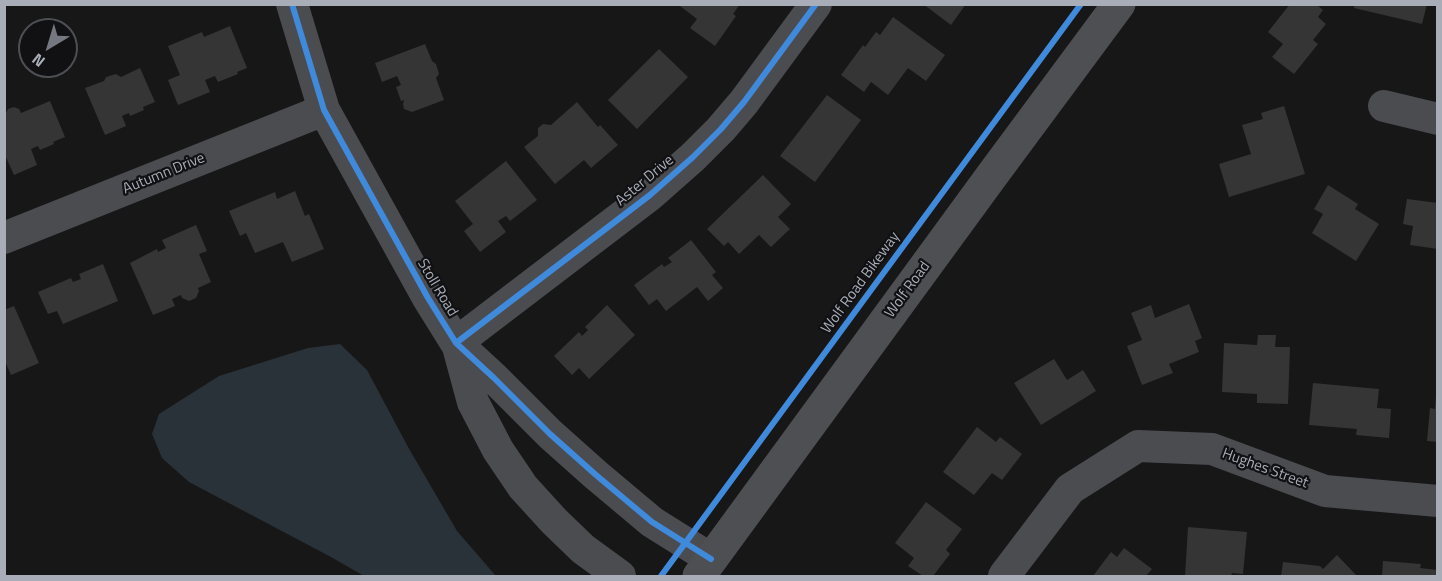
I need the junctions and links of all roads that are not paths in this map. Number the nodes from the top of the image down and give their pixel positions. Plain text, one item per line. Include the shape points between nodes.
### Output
1 (292, 4) edge
2 (816, 4) edge
3 (1119, 4) edge
4 (1384, 106) dead end
5 (324, 110) junction
6 (1437, 118) edge
7 (4, 238) edge
8 (456, 342) junction
9 (1437, 501) edge
10 (705, 568) edge
11 (621, 576) edge
12 (1004, 576) edge

1 - 5 street, Stoll Road
2 - 8 street, Aster Drive via 744,102 693,157 650,195
3 - 10 main road, Wolf Road
4 - 6 street
5 - 7 street, Autumn Drive
5 - 8 street, Stoll Road
8 - 10 street, Stoll Road via 550,434
8 - 11 street, Stoll Road via 473,402 523,487 583,549
9 - 12 street, Hughes Street via 1325,491 1212,449 1138,446 1070,489

